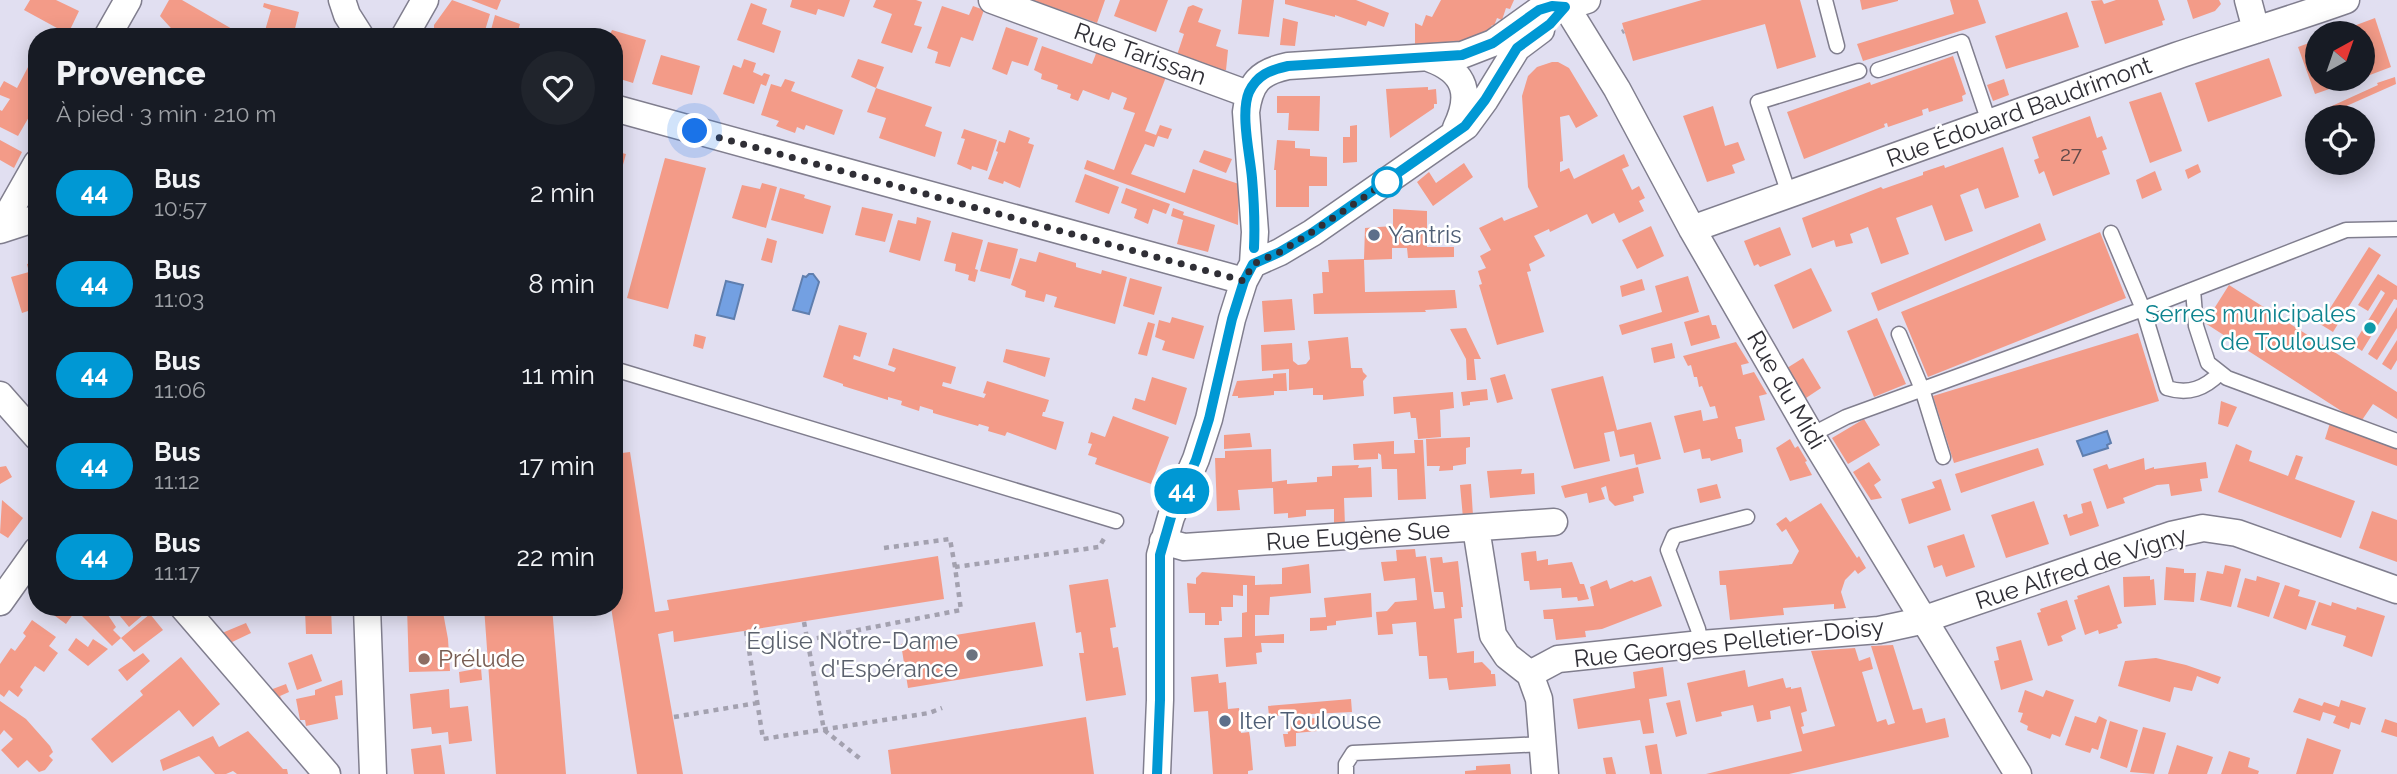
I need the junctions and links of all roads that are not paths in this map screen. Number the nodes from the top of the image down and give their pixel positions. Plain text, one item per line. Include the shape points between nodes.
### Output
1 (128, 0) edge
2 (335, 0) edge
3 (342, 0) edge
4 (992, 0) edge
5 (1825, 0) edge
6 (2248, 0) edge
7 (2346, 0) edge
8 (1571, 2) edge
9 (420, 6) edge
10 (112, 28) edge
11 (348, 28) edge
12 (357, 28) edge
13 (378, 28) edge
14 (409, 28) edge
15 (2256, 30) junction
16 (1837, 46) dead end
17 (1431, 59) junction
18 (1878, 70) dead end
19 (1859, 71) dead end
20 (1248, 94) junction
21 (623, 110) edge
22 (1989, 122) junction
23 (1453, 136) junction
24 (28, 179) edge
25 (1789, 194) junction
26 (28, 221) edge
27 (0, 229) edge
28 (1692, 229) junction
29 (2397, 229) edge
30 (2111, 233) dead end
31 (1249, 273) junction
32 (2193, 290) junction
33 (2143, 309) junction
34 (1899, 334) dead end
35 (623, 372) edge
36 (2220, 373) junction
37 (1922, 389) junction
38 (0, 395) edge
39 (28, 428) edge
40 (1811, 435) junction
41 (2397, 441) edge
42 (1942, 457) dead end
43 (1747, 517) dead end
44 (1116, 521) dead end
45 (1554, 522) dead end
46 (1476, 528) junction
47 (1163, 541) junction
48 (28, 563) edge
49 (2397, 590) edge
50 (0, 602) edge
51 (191, 616) edge
52 (367, 616) edge
53 (1926, 620) junction
54 (1700, 644) junction
55 (1530, 674) junction
56 (1543, 744) junction
57 (327, 774) edge
58 (373, 774) edge
59 (1157, 774) edge
60 (1346, 774) edge
61 (1545, 774) edge
62 (2018, 774) edge

1 - 10 street
2 - 11 street via 334,21
3 - 12 street
4 - 20 street, Rue Tarissan
5 - 16 lane
6 - 15 street
7 - 15 street, Rue Édouard Baudrimont
8 - 17 street via 1539,10 1478,51
8 - 23 street via 1517,48 1474,116
8 - 28 street, Rue du Midi
9 - 13 street
9 - 14 street
15 - 22 street, Rue Édouard Baudrimont
17 - 20 street via 1276,69 1266,72
17 - 23 street via 1457,75 1465,94
18 - 22 lane via 1962,42
19 - 25 lane via 1758,102
20 - 31 street via 1245,112 1255,232
21 - 31 street
22 - 25 street, Rue Édouard Baudrimont
23 - 31 street
24 - 27 street
25 - 28 street, Rue Édouard Baudrimont
26 - 27 street
28 - 40 street, Rue du Midi
29 - 32 lane via 2346,230
30 - 33 lane
31 - 47 street via 1232,319 1209,419
32 - 33 lane
32 - 36 lane via 2196,326 2208,363
33 - 36 lane via 2167,388 2182,393 2210,383
33 - 37 lane
34 - 37 lane
35 - 44 lane
36 - 41 lane
37 - 40 lane
37 - 42 lane
38 - 39 street
40 - 53 street, Rue du Midi
43 - 54 lane via 1674,536 1668,550
45 - 46 street, Rue Eugène Sue
46 - 47 street, Rue Eugène Sue via 1184,547
46 - 55 street via 1493,635 1507,656
47 - 59 street
48 - 50 street
49 - 53 street, Rue Alfred de Vigny via 2237,533 2203,528
51 - 57 street
52 - 58 street
53 - 54 street, Rue Georges Pelletier-Doisy via 1879,629
53 - 62 street, Rue du Midi
54 - 55 street, Rue Georges Pelletier-Doisy via 1558,659
55 - 56 street via 1539,699
56 - 60 lane via 1353,753
56 - 61 street

